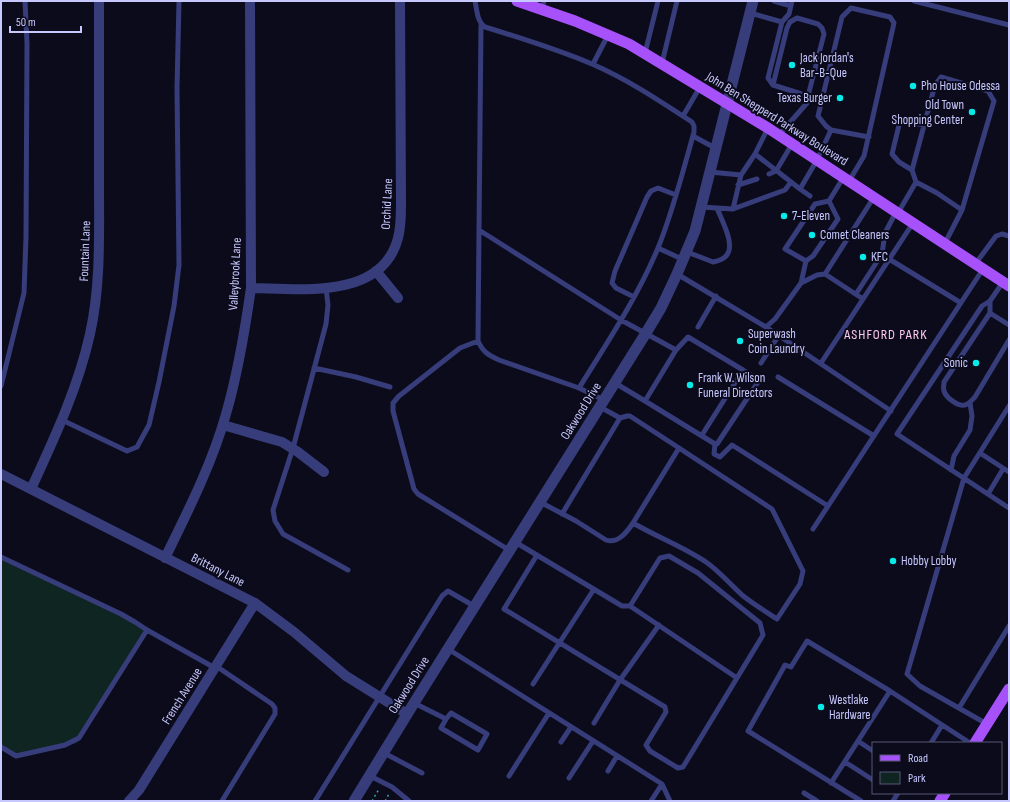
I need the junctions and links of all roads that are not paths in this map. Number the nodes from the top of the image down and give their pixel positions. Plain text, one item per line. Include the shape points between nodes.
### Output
1 (25, 1) edge
2 (99, 1) edge
3 (179, 1) edge
4 (250, 1) edge
5 (400, 1) edge
6 (475, 1) edge
7 (658, 1) edge
8 (677, 1) edge
9 (753, 1) edge
10 (774, 1) edge
11 (914, 1) edge
12 (521, 2) edge
13 (792, 3) edge
14 (543, 5) edge
15 (750, 13) junction
16 (782, 22) junction
17 (481, 25) junction
18 (1009, 25) edge
19 (608, 34) junction
20 (645, 53) junction
21 (662, 63) junction
22 (593, 64) junction
23 (773, 85) junction
24 (700, 87) junction
25 (808, 96) junction
26 (728, 104) junction
27 (683, 116) junction
28 (924, 126) junction
29 (768, 128) junction
30 (831, 130) junction
31 (779, 135) junction
32 (693, 136) junction
33 (869, 137) junction
34 (792, 144) junction
35 (716, 149) junction
36 (755, 154) junction
37 (817, 160) junction
38 (912, 170) junction
39 (776, 171) junction
40 (710, 172) junction
41 (769, 174) dead end
42 (741, 175) junction
43 (757, 179) dead end
44 (846, 179) junction
45 (791, 182) junction
46 (916, 182) junction
47 (738, 186) junction
48 (800, 189) junction
49 (676, 195) junction
50 (810, 196) dead end
51 (874, 197) junction
52 (829, 201) junction
53 (701, 207) junction
54 (717, 208) junction
55 (733, 209) junction
56 (962, 210) junction
57 (897, 212) junction
58 (913, 223) junction
59 (479, 230) junction
60 (1009, 236) edge
61 (945, 243) junction
62 (658, 248) junction
63 (685, 256) junction
64 (889, 259) junction
65 (806, 261) junction
66 (980, 266) junction
67 (376, 271) junction
68 (677, 274) junction
69 (824, 274) junction
70 (801, 283) junction
71 (1006, 284) edge
72 (250, 288) junction
73 (326, 288) junction
74 (856, 294) junction
75 (716, 296) junction
76 (634, 297) junction
77 (398, 298) dead end
78 (863, 299) junction
79 (990, 301) junction
80 (960, 304) junction
81 (990, 313) junction
82 (621, 320) junction
83 (1009, 325) edge
84 (766, 326) junction
85 (698, 327) dead end
86 (646, 334) junction
87 (779, 335) junction
88 (1009, 340) edge
89 (478, 341) junction
90 (676, 350) junction
91 (761, 363) dead end
92 (821, 363) junction
93 (314, 368) junction
94 (743, 370) junction
95 (778, 377) dead end
96 (615, 383) junction
97 (1, 386) edge
98 (390, 387) dead end
99 (579, 388) junction
100 (644, 401) junction
101 (970, 403) junction
102 (602, 404) junction
103 (1009, 406) edge
104 (891, 411) junction
105 (620, 418) junction
106 (62, 420) junction
107 (223, 424) junction
108 (702, 435) junction
109 (874, 436) junction
110 (715, 444) junction
111 (293, 448) junction
112 (679, 448) junction
113 (980, 453) junction
114 (1003, 469) junction
115 (951, 470) junction
116 (324, 472) dead end
117 (1009, 472) edge
118 (1, 474) edge
119 (964, 478) junction
120 (31, 489) junction
121 (988, 494) junction
122 (540, 502) junction
123 (828, 506) junction
124 (1009, 508) edge
125 (562, 514) junction
126 (633, 523) junction
127 (813, 529) dead end
128 (512, 546) junction
129 (537, 555) junction
130 (1, 557) edge
131 (166, 558) junction
132 (348, 570) dead end
133 (594, 588) junction
134 (255, 603) junction
135 (630, 606) junction
136 (474, 607) junction
137 (659, 625) junction
138 (1009, 626) edge
139 (148, 630) junction
140 (559, 643) junction
141 (448, 649) junction
142 (215, 667) junction
143 (737, 678) junction
144 (620, 680) junction
145 (533, 684) dead end
146 (1009, 689) edge
147 (890, 691) junction
148 (379, 696) junction
149 (414, 703) junction
150 (959, 708) junction
151 (549, 713) junction
152 (407, 714) junction
153 (446, 719) junction
154 (594, 723) dead end
155 (987, 724) junction
156 (942, 725) junction
157 (571, 727) junction
158 (593, 741) junction
159 (858, 741) junction
160 (562, 742) dead end
161 (931, 742) edge
162 (968, 742) edge
163 (977, 742) edge
164 (1, 747) edge
165 (872, 750) edge
166 (384, 752) junction
167 (618, 756) junction
168 (845, 762) junction
169 (608, 771) dead end
170 (422, 773) dead end
171 (370, 776) junction
172 (509, 776) dead end
173 (570, 778) dead end
174 (872, 779) edge
175 (831, 783) junction
176 (662, 784) junction
177 (804, 793) dead end
178 (896, 794) edge
179 (129, 801) edge
180 (222, 801) edge
181 (315, 801) edge
182 (354, 801) edge
183 (408, 801) edge
184 (651, 801) edge
185 (670, 801) edge
186 (817, 801) edge
187 (861, 801) edge
188 (893, 801) edge

1 - 97 lane via 27,43 24,293
2 - 106 street, Fountain Lane via 97,279 86,350
3 - 106 lane via 179,264 174,306 149,425 138,447 127,451
4 - 72 street, Valleybrook Lane
5 - 67 street, Orchid Lane via 400,226 394,249
6 - 17 lane
7 - 20 lane
8 - 21 lane
9 - 15 street, Oakwood Drive
10 - 13 lane
11 - 18 lane
12 - 14 main road, John Ben Shepperd Parkway Boulevard
13 - 16 lane via 789,14
14 - 19 main road, John Ben Shepperd Parkway Boulevard
15 - 16 lane
15 - 26 street, Oakwood Drive
16 - 23 lane via 768,78
17 - 22 lane via 562,51
17 - 59 lane
19 - 20 main road, John Ben Shepperd Parkway Boulevard
19 - 22 lane
20 - 21 main road, John Ben Shepperd Parkway Boulevard
21 - 24 main road, John Ben Shepperd Parkway Boulevard
22 - 27 lane via 639,88
23 - 25 lane
23 - 25 lane via 790,22 796,18 818,24 824,34
24 - 26 main road, John Ben Shepperd Parkway Boulevard
24 - 27 lane
25 - 31 lane via 806,103
26 - 29 main road, John Ben Shepperd Parkway Boulevard
26 - 35 street, Oakwood Drive
27 - 32 lane via 692,122
28 - 38 lane
28 - 38 lane via 900,120 892,154
28 - 56 lane via 934,85 941,77 988,91 994,101
29 - 31 main road, John Ben Shepperd Parkway Boulevard
29 - 36 lane
30 - 33 lane
30 - 33 lane via 818,116 842,17 851,8 890,17 894,23
30 - 37 lane
31 - 34 main road, John Ben Shepperd Parkway Boulevard
32 - 35 lane
32 - 49 lane
33 - 44 lane via 864,156
34 - 37 main road, John Ben Shepperd Parkway Boulevard
34 - 39 lane
35 - 40 street, Oakwood Drive
36 - 39 lane
36 - 42 lane
37 - 44 main road, John Ben Shepperd Parkway Boulevard
37 - 48 lane
38 - 46 lane
39 - 41 lane
39 - 45 lane
40 - 42 lane
40 - 53 street, Oakwood Drive
42 - 47 lane
43 - 47 lane
44 - 51 main road, John Ben Shepperd Parkway Boulevard
44 - 52 lane
45 - 48 lane
45 - 55 lane via 785,190
46 - 56 lane
46 - 57 lane
47 - 55 lane
48 - 50 lane
49 - 62 lane
49 - 76 lane via 658,188 651,191 615,271 612,283 616,288
51 - 57 main road, John Ben Shepperd Parkway Boulevard
51 - 69 lane
52 - 65 lane via 838,219 813,256
52 - 65 lane via 815,204 785,249
53 - 54 lane
53 - 63 street, Oakwood Drive
54 - 55 lane
54 - 63 lane via 730,242 730,251 724,258 713,262
56 - 61 lane
57 - 58 main road, John Ben Shepperd Parkway Boulevard
57 - 74 lane via 885,233 882,254
58 - 61 main road, John Ben Shepperd Parkway Boulevard
58 - 64 lane
59 - 82 lane
59 - 89 lane
60 - 66 lane via 996,236
61 - 66 main road, John Ben Shepperd Parkway Boulevard
62 - 63 lane
62 - 76 lane
63 - 68 street, Oakwood Drive
64 - 78 lane
64 - 80 lane
65 - 70 lane
66 - 71 main road, John Ben Shepperd Parkway Boulevard
66 - 80 lane
67 - 73 street, Orchid Lane via 345,286
67 - 77 street
68 - 75 lane
68 - 86 street, Oakwood Drive
69 - 70 lane
69 - 74 lane
70 - 84 lane via 775,320
71 - 79 lane
72 - 73 street, Orchid Lane
72 - 107 street, Valleybrook Lane via 245,328
73 - 93 lane via 326,324
74 - 78 lane
75 - 84 lane
75 - 85 lane
76 - 82 lane
78 - 92 lane
79 - 81 lane
79 - 115 lane via 982,306 897,434
80 - 104 lane
81 - 83 lane
81 - 101 lane via 944,382 946,396 960,406
82 - 86 lane
82 - 99 lane
84 - 87 lane
86 - 90 lane
86 - 96 street, Oakwood Drive
87 - 91 lane
87 - 92 lane
88 - 101 lane
89 - 99 lane via 488,355
89 - 128 lane via 460,348 399,396 394,403 393,411 414,489 418,494
90 - 94 lane via 689,337
90 - 100 lane
92 - 104 lane
93 - 98 lane
93 - 111 lane
94 - 108 lane
94 - 110 lane via 758,382
95 - 109 lane
96 - 100 lane
96 - 102 street, Oakwood Drive
99 - 102 lane
100 - 108 lane
101 - 115 lane via 970,430 954,456
102 - 105 lane
102 - 122 street, Oakwood Drive
103 - 113 lane
104 - 109 lane
105 - 112 lane via 630,416
105 - 125 lane
106 - 120 street, Fountain Lane
107 - 111 street via 282,442
107 - 131 street, Valleybrook Lane
108 - 110 lane
109 - 123 lane
110 - 123 lane via 714,454 720,457 732,445
111 - 116 street
111 - 132 lane via 273,510 275,521 283,534
112 - 126 lane
112 - 126 lane via 772,509 803,571 800,584 777,619 749,601 706,562
113 - 114 lane
113 - 119 lane
114 - 117 lane
114 - 121 lane
115 - 119 lane
118 - 120 street, Brittany Lane
119 - 121 lane
119 - 150 lane via 907,674 920,686
120 - 131 street, Brittany Lane
121 - 124 lane
122 - 125 lane
122 - 128 street, Oakwood Drive
123 - 127 lane
125 - 126 lane via 611,541 620,538
128 - 129 lane
128 - 136 street, Oakwood Drive
129 - 133 lane
129 - 140 lane via 504,609
130 - 139 lane via 121,614
131 - 134 street, Brittany Lane
133 - 135 lane via 622,606
133 - 140 lane
134 - 142 street, French Avenue
134 - 148 street, Brittany Lane via 346,676
135 - 137 lane
135 - 143 lane via 660,558 669,556 698,573 760,623 763,635
136 - 141 street, Oakwood Drive
136 - 148 lane via 448,591 442,596
137 - 143 lane
137 - 144 lane
138 - 150 lane
139 - 142 lane
139 - 164 lane via 79,738 65,746 16,756
140 - 144 lane
140 - 145 lane
141 - 149 street, Oakwood Drive
141 - 151 lane
142 - 179 street, French Avenue via 139,790
142 - 180 lane via 275,708 275,714
143 - 144 lane via 683,767 678,768 650,751 646,745 666,712 665,707
144 - 154 lane
146 - 155 main road
147 - 156 lane
147 - 159 lane
147 - 175 lane via 807,641 792,667 785,665 748,731
148 - 152 street, Brittany Lane
148 - 181 lane
149 - 152 street, Oakwood Drive
149 - 153 lane
150 - 155 lane
151 - 157 lane
151 - 172 lane
152 - 166 street, Oakwood Drive
153 - 153 lane via 441,728 478,750 487,734 451,713
155 - 163 main road
156 - 161 lane
156 - 162 lane
157 - 158 lane
157 - 160 lane
158 - 167 lane
158 - 173 lane
159 - 165 lane
159 - 168 lane
166 - 170 lane
166 - 171 street, Oakwood Drive
167 - 169 lane
167 - 176 lane
168 - 174 lane
168 - 175 lane
171 - 182 street, Oakwood Drive
171 - 183 lane via 392,787
175 - 187 lane
176 - 184 lane
176 - 185 lane
177 - 186 lane
178 - 188 lane

